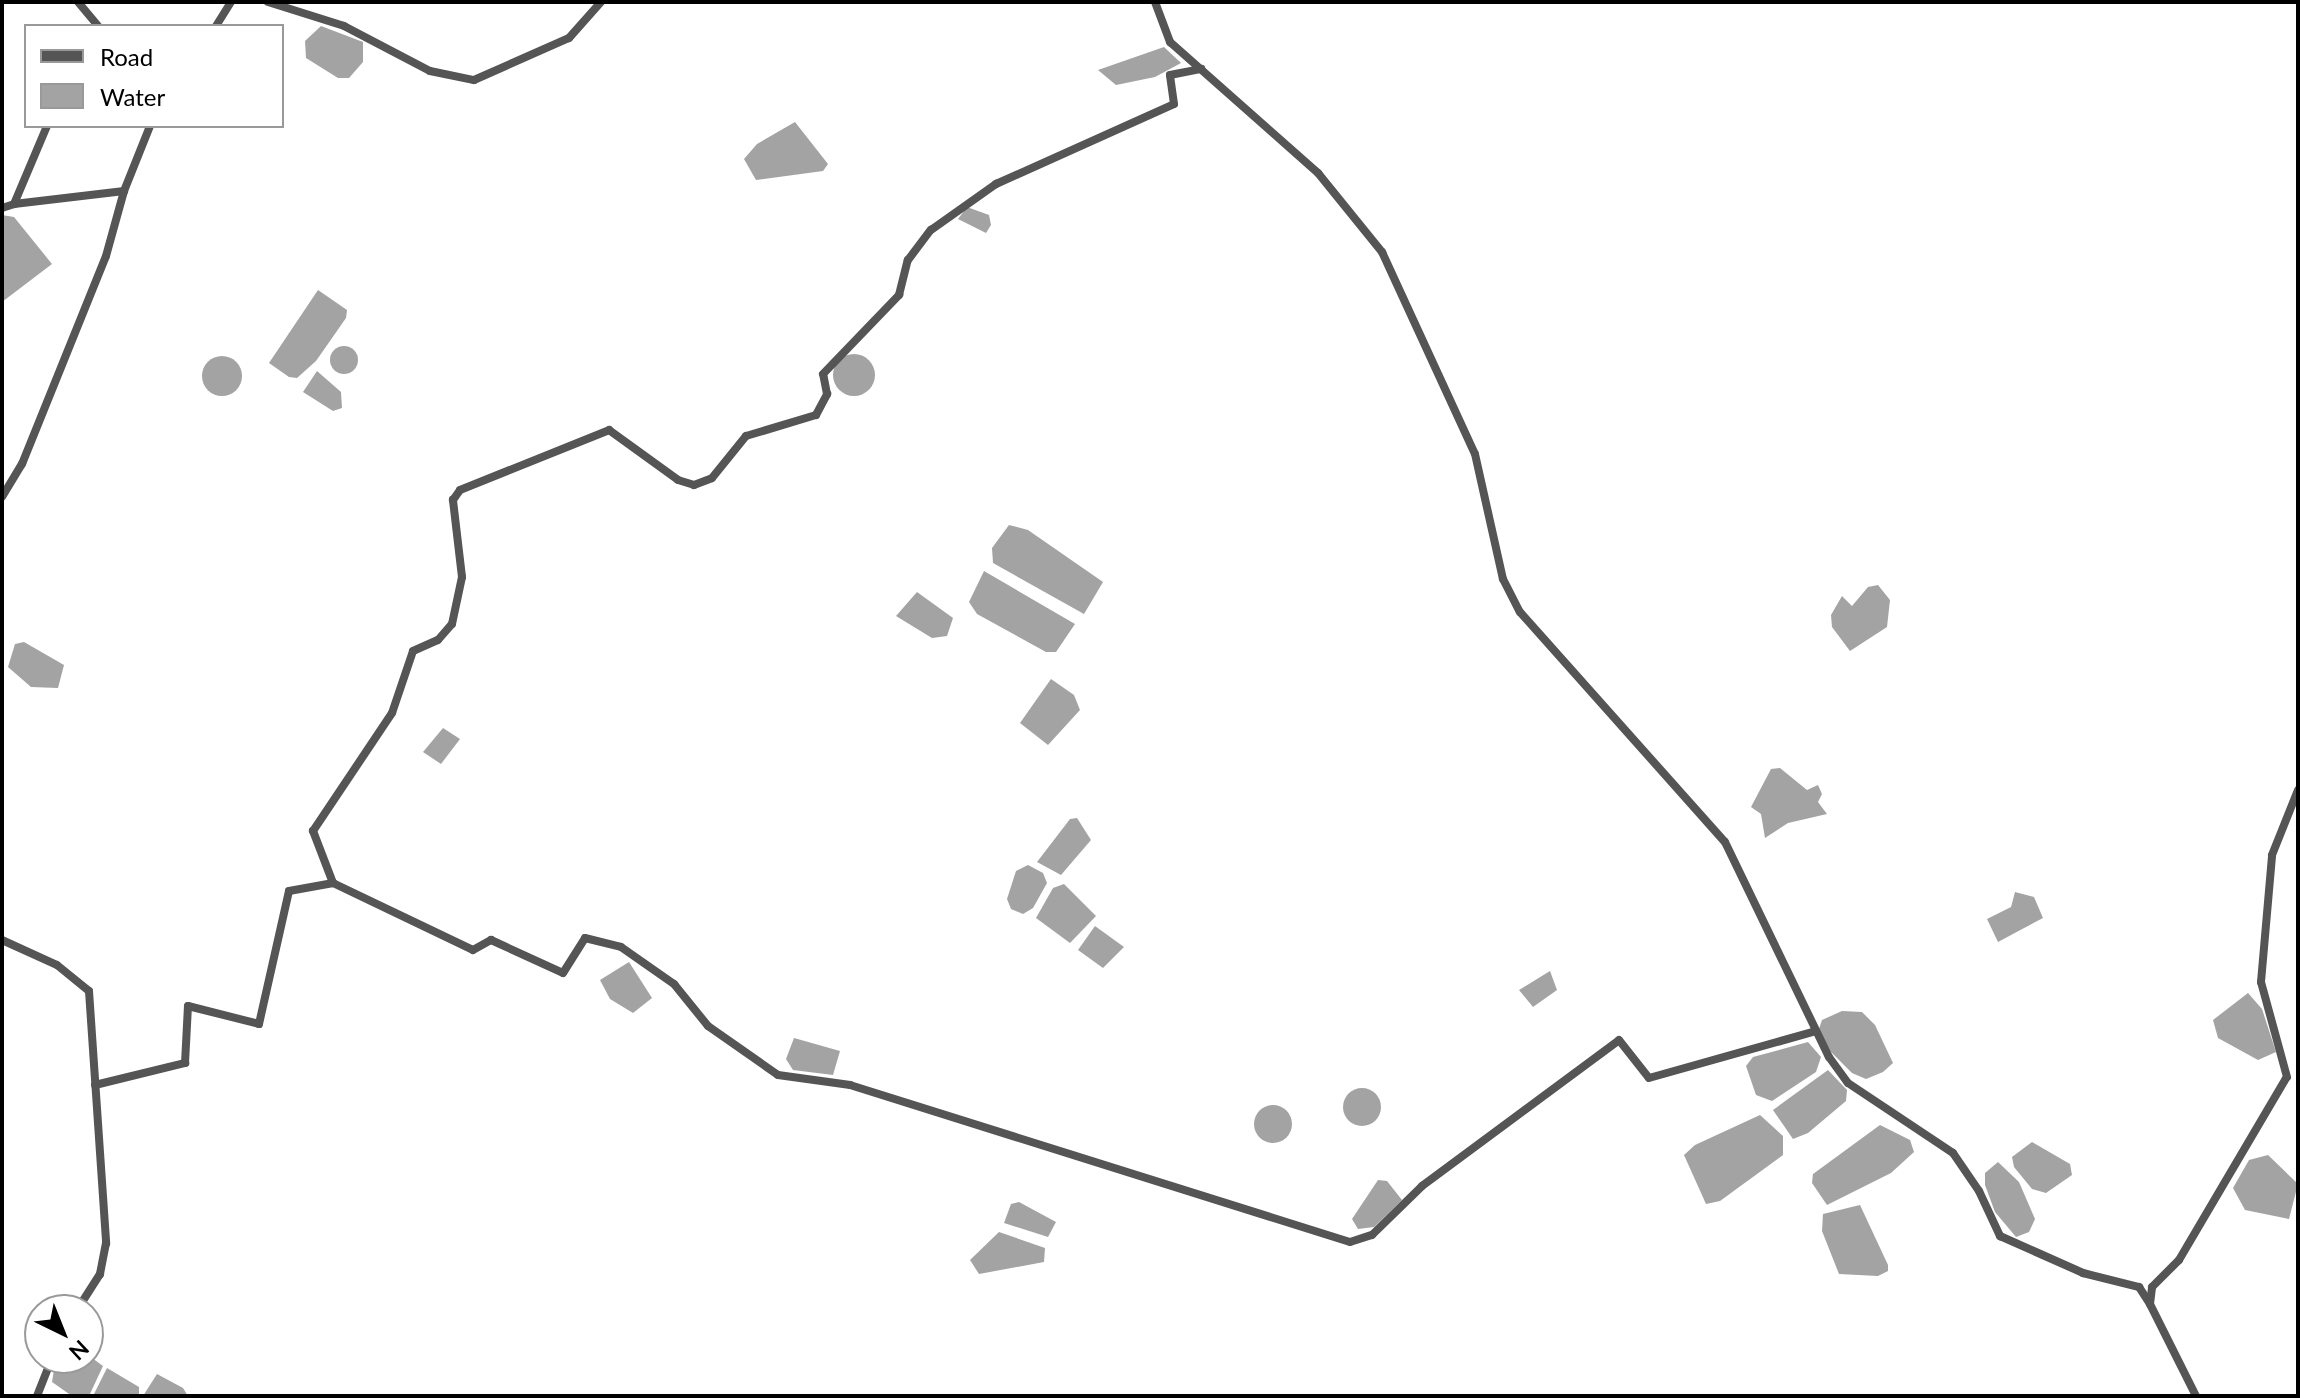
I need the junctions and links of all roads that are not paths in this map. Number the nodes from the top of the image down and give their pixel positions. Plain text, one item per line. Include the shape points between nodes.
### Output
1 (78, 2) edge
2 (231, 2) edge
3 (268, 2) edge
4 (601, 2) edge
5 (1155, 2) edge
6 (96, 24) edge
7 (217, 24) edge
8 (1201, 69) junction
9 (46, 128) edge
10 (149, 128) edge
11 (124, 191) junction
12 (14, 204) junction
13 (2, 208) edge
14 (2, 497) edge
15 (2298, 790) edge
16 (333, 883) junction
17 (2, 940) edge
18 (1816, 1031) junction
19 (95, 1085) junction
20 (87, 1294) edge
21 (2150, 1304) junction
22 (46, 1374) edge
23 (37, 1396) edge
24 (2196, 1396) edge

1 - 6 street
2 - 7 street
3 - 4 street via 344,26 430,71 474,80 569,38
5 - 8 street via 1170,42
8 - 16 street via 1170,75 1174,104 996,184 931,230 908,260 899,295 823,374 827,394 816,415 746,436 712,478 694,485 678,480 609,430 460,490 453,500 462,577 452,624 438,640 413,651 392,713 313,831
8 - 18 street via 1318,173 1382,252 1475,454 1503,579 1520,612 1725,842
9 - 12 street
10 - 11 street
11 - 12 street
11 - 14 street via 106,256 81,307 22,464
12 - 13 street
15 - 21 street via 2272,855 2261,982 2287,1077 2179,1260 2152,1287
16 - 18 street via 473,950 491,940 563,973 585,938 621,947 674,984 708,1026 778,1075 850,1085 1350,1242 1372,1235 1454,1160 1619,1040 1649,1078
16 - 19 street via 289,891 259,1024 188,1006 185,1063
17 - 19 street via 57,965 89,991
18 - 21 street via 1858,1094 1942,1144 1963,1163 2000,1236 2083,1273 2139,1287
19 - 20 street via 106,1243 100,1274
21 - 24 street
22 - 23 street

